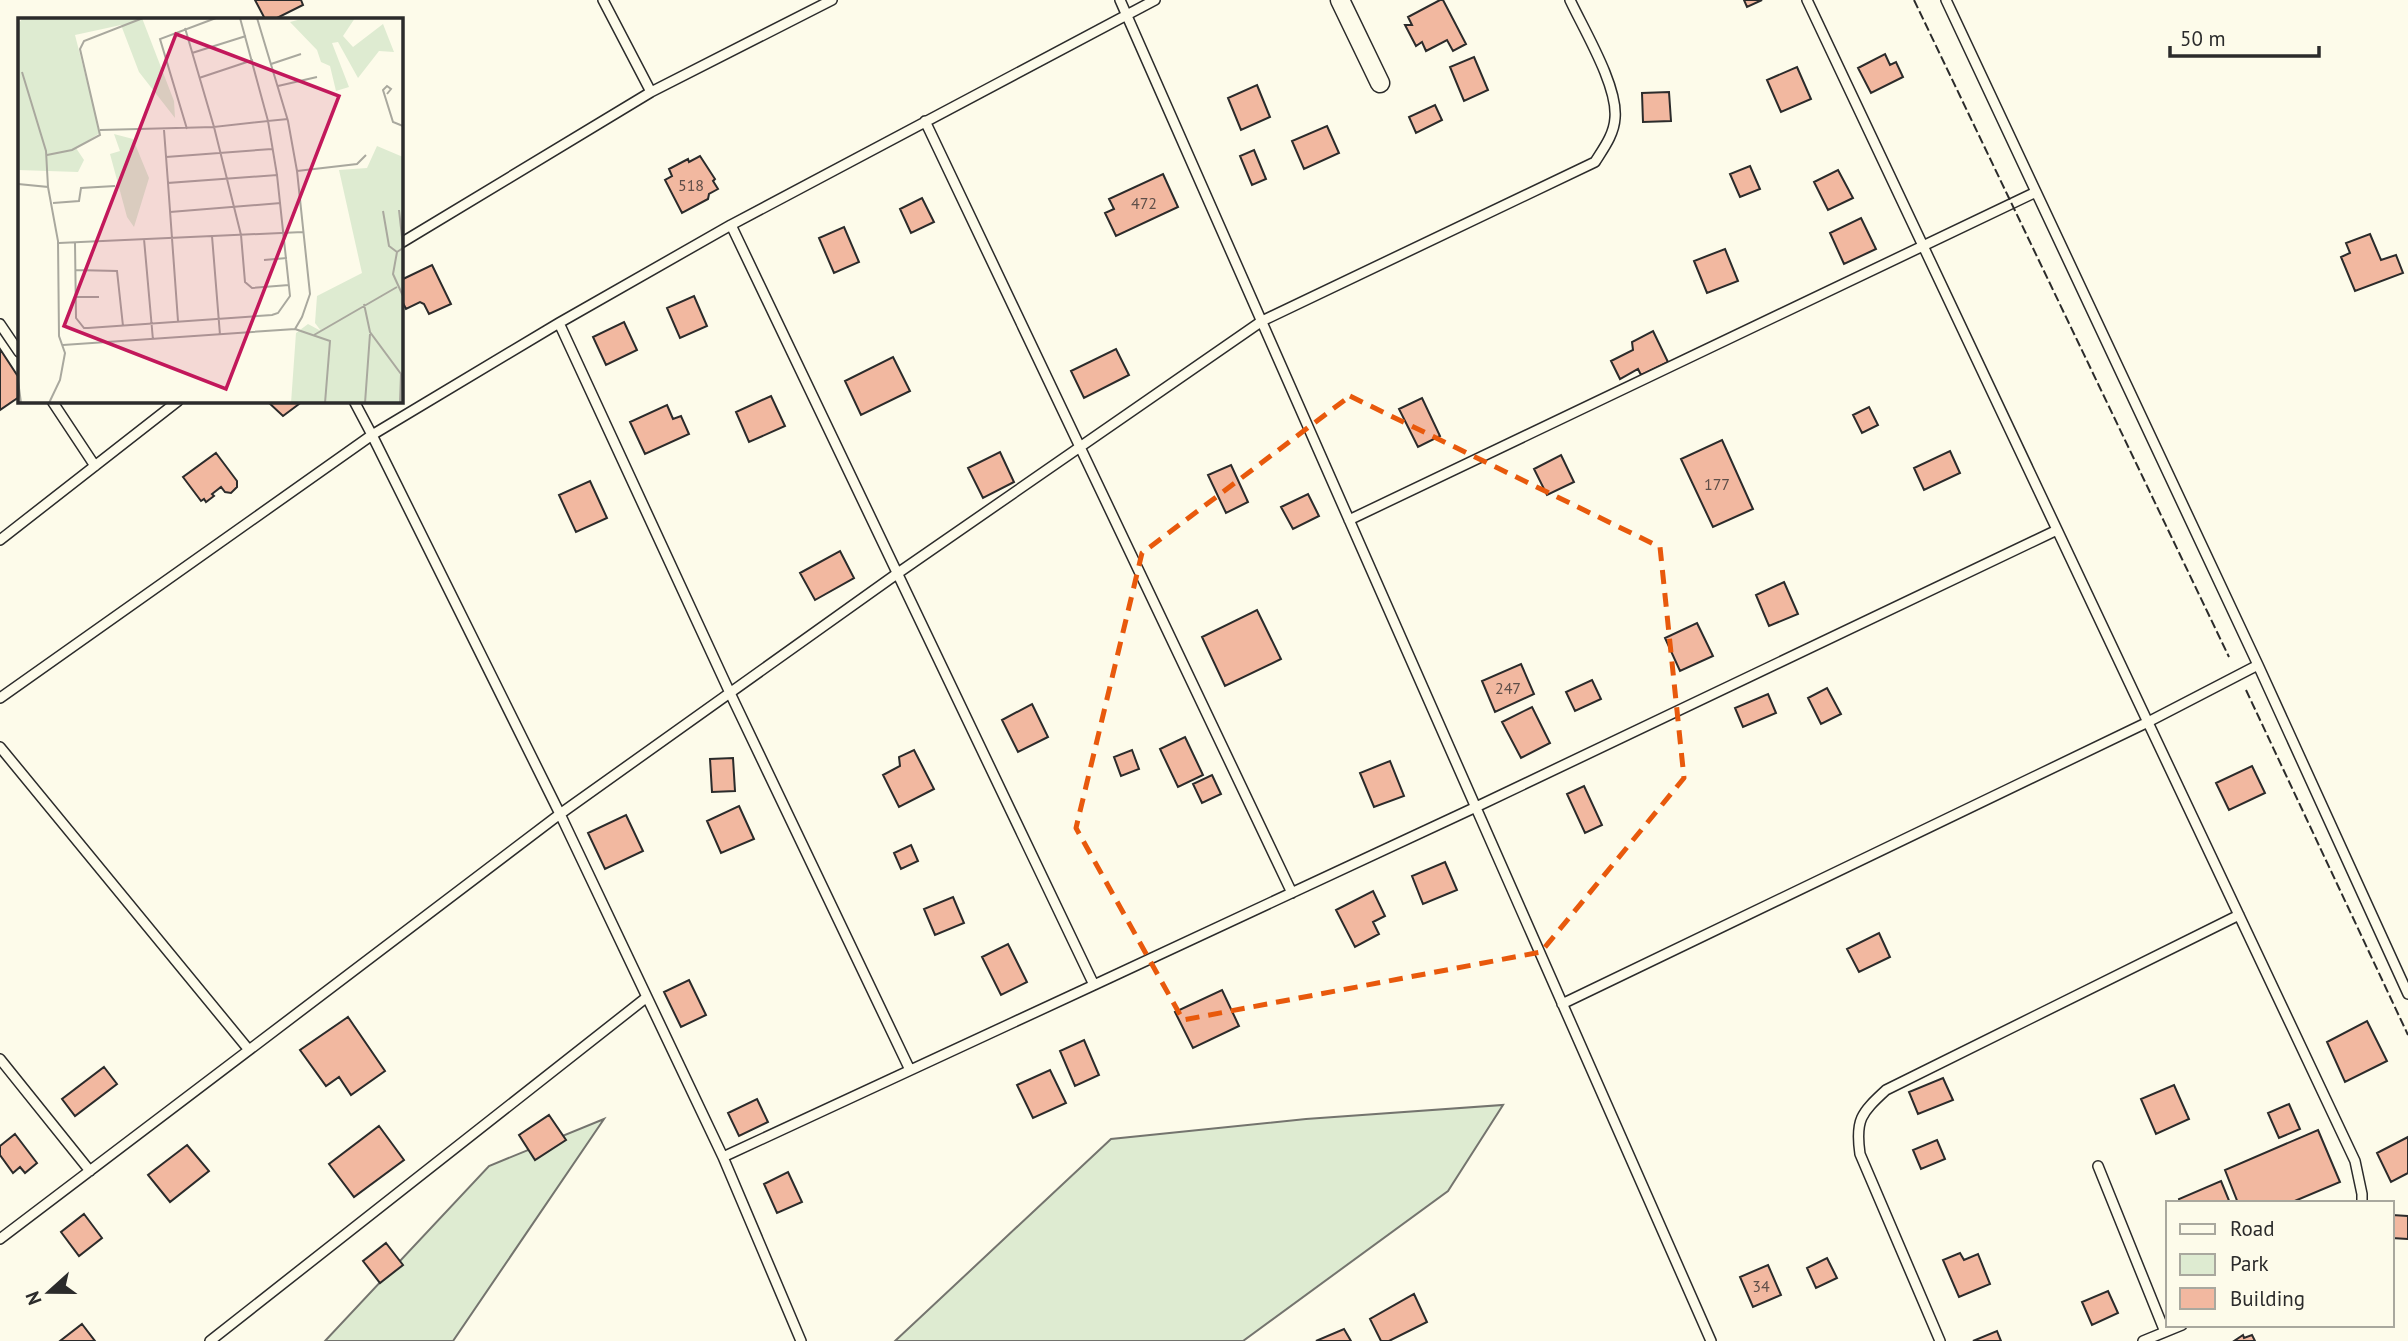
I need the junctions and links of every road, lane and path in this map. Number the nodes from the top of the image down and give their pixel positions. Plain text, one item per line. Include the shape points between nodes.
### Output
1 (603, 0) edge
2 (832, 0) edge
3 (1120, 0) edge
4 (1155, 0) edge
5 (1340, 0) edge
6 (1570, 0) edge
7 (1807, 0) edge
8 (1946, 0) edge
9 (1126, 15) junction
10 (1380, 83) dead end
11 (651, 92) junction
12 (925, 121) junction
13 (2036, 192) junction
14 (731, 225) junction
15 (402, 242) edge
16 (1923, 247) junction
17 (1262, 321) junction
18 (559, 323) junction
19 (0, 324) edge
20 (18, 351) edge
21 (53, 402) edge
22 (177, 402) edge
23 (355, 402) edge
24 (372, 435) junction
25 (1081, 446) junction
26 (95, 466) junction
27 (1349, 520) junction
28 (2057, 530) junction
29 (0, 540) edge
30 (898, 573) junction
31 (2258, 665) junction
32 (730, 693) junction
33 (0, 698) edge
34 (2148, 722) junction
35 (0, 747) edge
36 (1476, 807) junction
37 (560, 814) junction
38 (1292, 892) junction
39 (2239, 915) junction
40 (1094, 985) junction
41 (2408, 994) edge
42 (647, 997) junction
43 (1562, 1004) junction
44 (249, 1050) junction
45 (0, 1059) edge
46 (911, 1070) junction
47 (723, 1157) junction
48 (2098, 1166) dead end
49 (90, 1171) junction
50 (2362, 1201) edge
51 (0, 1239) edge
52 (2177, 1327) edge
53 (2165, 1332) junction
54 (210, 1341) edge
55 (801, 1341) edge
56 (1711, 1341) edge
57 (1940, 1341) edge
58 (2143, 1341) edge

1 - 11 lane
2 - 11 lane
3 - 9 lane
4 - 9 lane
5 - 10 street
6 - 17 lane via 1612,90 1616,117 1595,162
7 - 16 lane
8 - 13 lane
9 - 12 lane
9 - 17 lane
11 - 15 lane
12 - 14 lane
12 - 25 lane
13 - 16 lane
13 - 31 lane
14 - 18 lane
14 - 30 lane
16 - 27 lane
16 - 28 lane
17 - 25 lane
17 - 27 lane
18 - 24 lane
18 - 32 lane
19 - 20 lane
21 - 26 lane
22 - 26 lane
23 - 24 lane
24 - 33 lane
24 - 37 lane
25 - 30 lane
25 - 38 lane
26 - 29 lane
27 - 36 lane
28 - 34 lane
28 - 36 lane
30 - 32 lane
30 - 40 lane
31 - 34 lane
31 - 41 lane
32 - 37 lane
32 - 46 lane
34 - 39 lane
34 - 43 lane
35 - 44 lane
36 - 38 lane
36 - 43 lane
37 - 42 lane
37 - 44 lane
38 - 40 lane
39 - 50 lane via 2355,1161
39 - 57 lane via 1886,1090 1865,1109 1857,1132 1860,1154
40 - 46 lane
42 - 47 lane
42 - 54 lane
43 - 56 lane
44 - 49 lane
45 - 49 lane
46 - 47 lane
47 - 55 lane
48 - 53 lane
49 - 51 lane
52 - 53 lane
53 - 58 lane

